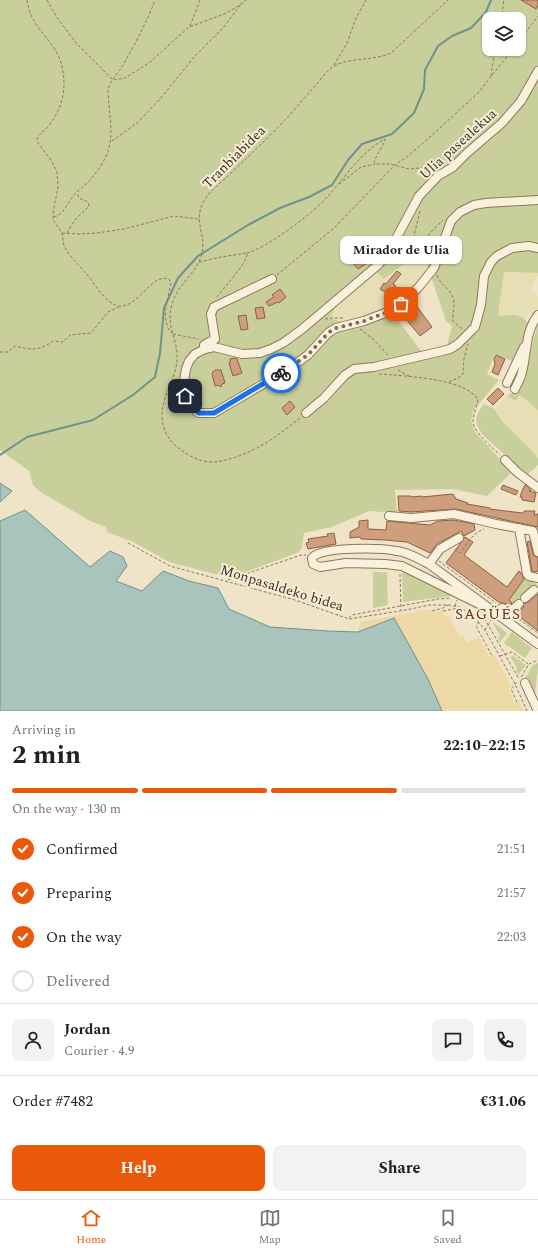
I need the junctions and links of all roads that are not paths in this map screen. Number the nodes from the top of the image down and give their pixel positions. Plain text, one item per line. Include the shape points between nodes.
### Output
1 (538, 71) edge
2 (538, 200) edge
3 (538, 248) edge
4 (272, 279) road end
5 (538, 315) edge
6 (527, 344) junction
7 (205, 347) junction
8 (507, 382) dead end
9 (515, 389) dead end
10 (306, 413) road end
11 (505, 460) road end
12 (538, 488) edge
13 (389, 516) dead end
14 (519, 528) junction
15 (459, 538) dead end
16 (538, 552) edge
17 (409, 554) junction
18 (429, 564) junction
19 (402, 567) junction
20 (538, 578) edge
21 (536, 587) edge
22 (472, 598) junction
23 (496, 614) junction
24 (538, 638) edge
25 (522, 682) road end
26 (538, 711) edge

1 - 7 street, Ulia pasealekua via 520,101 502,123 453,167 438,176 420,196 391,248 378,265 301,330 271,349 260,352 242,354
2 - 7 street via 474,205 460,212 451,221 434,268 401,304 364,321 336,328 308,355 287,370 214,413 199,413 187,404 185,396 184,381 189,361
3 - 10 street via 512,248 502,252 491,262 484,276 481,305 475,327 458,344 450,349 374,367 354,369 345,374 324,398
4 - 7 street via 214,307 211,314 215,339
5 - 6 street
6 - 8 street
6 - 9 street via 522,373
11 - 12 street
13 - 14 street via 411,518 454,514
14 - 16 street via 533,531
14 - 20 street via 527,574
15 - 18 street via 440,549
17 - 18 street
17 - 19 street via 404,559
17 - 19 street via 398,551 343,549 316,554 312,562 320,567 346,563
18 - 22 street
19 - 22 street
21 - 23 street via 510,612 502,608
22 - 23 street
23 - 24 street
25 - 26 street

